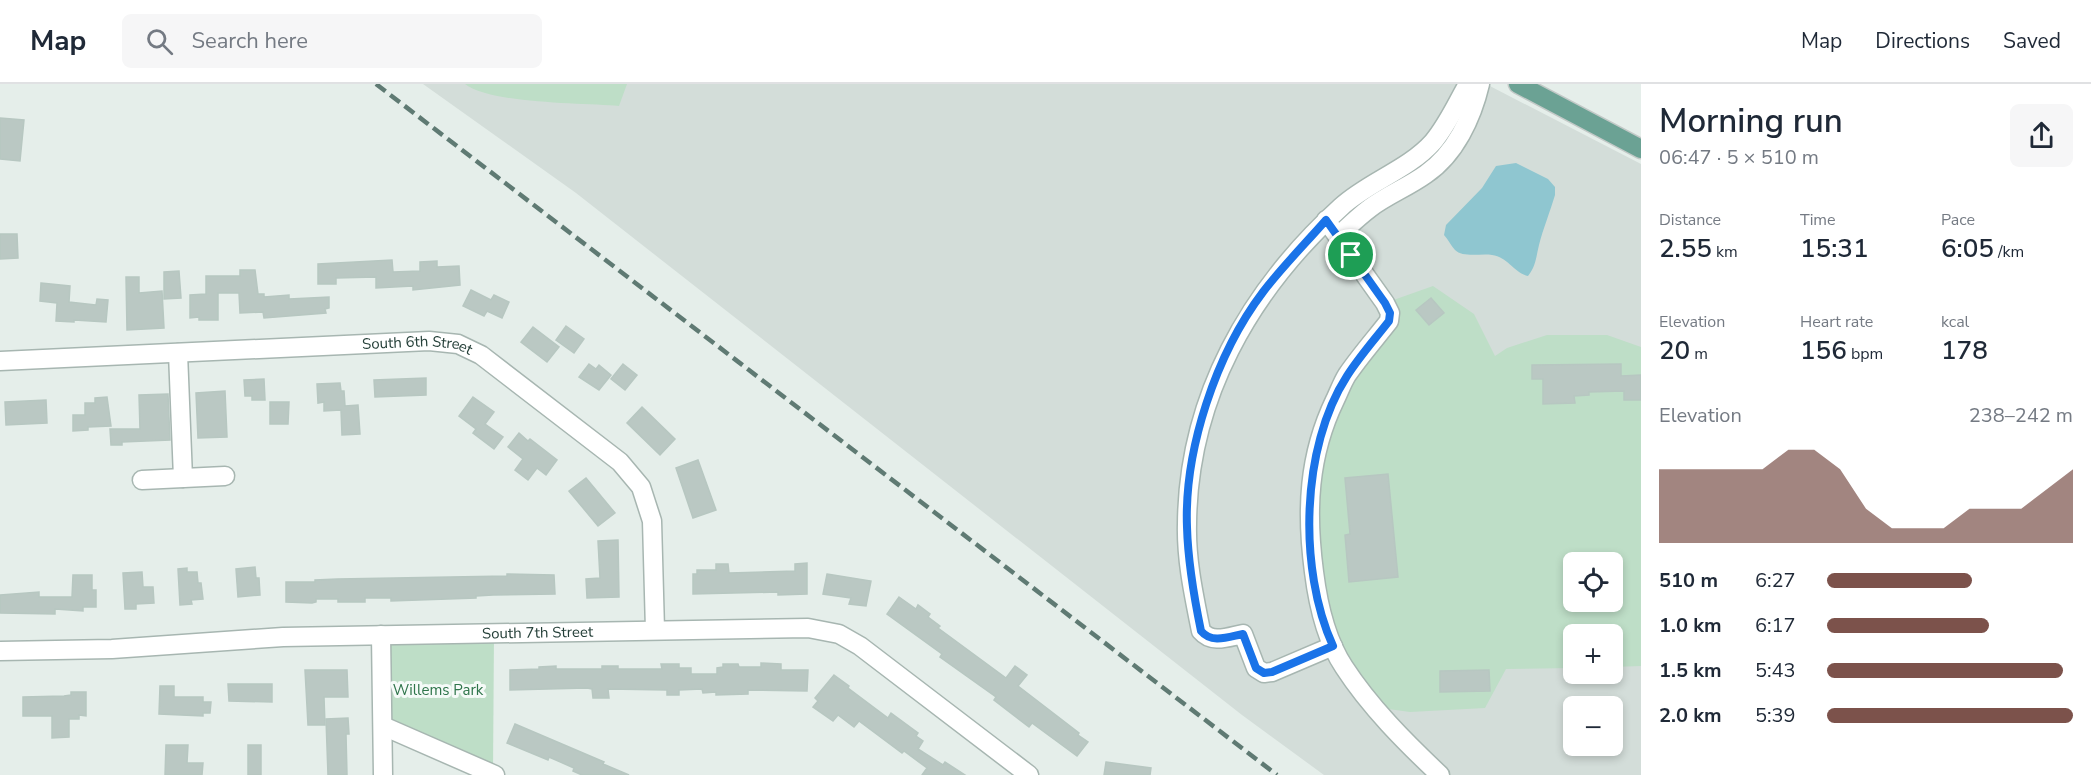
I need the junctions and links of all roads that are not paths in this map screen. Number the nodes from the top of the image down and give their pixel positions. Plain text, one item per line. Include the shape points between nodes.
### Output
1 (1468, 84) edge
2 (1480, 84) edge
3 (1518, 84) edge
4 (1641, 149) edge
5 (1326, 220) junction
6 (1338, 236) junction
7 (178, 352) junction
8 (0, 361) edge
9 (225, 476) dead end
10 (183, 478) junction
11 (142, 480) dead end
12 (655, 630) junction
13 (381, 635) junction
14 (1333, 646) junction
15 (0, 651) edge
16 (382, 726) junction
17 (384, 775) edge
18 (495, 775) edge
19 (1029, 775) edge
20 (1440, 775) edge

1 - 5 street via 1432,143
2 - 6 street via 1468,120 1440,163 1371,208
3 - 4 main road
5 - 6 street
5 - 14 street via 1262,292 1217,374 1194,448 1186,526 1190,574 1201,631 1207,638 1243,634 1256,668 1264,673
6 - 14 street via 1390,313 1389,321 1346,377 1319,436 1313,465 1309,538 1316,585
7 - 8 street, South 6th Street
7 - 10 street
7 - 12 street, South 6th Street via 429,341 458,344 481,355 621,462 641,487 652,521
9 - 10 street
10 - 11 street
12 - 13 street, South 7th Street
12 - 19 street, South 7th Street via 808,628 839,634
13 - 15 street, South 7th Street
13 - 16 street
14 - 20 street via 1342,665 1374,707
16 - 17 street
16 - 18 street

